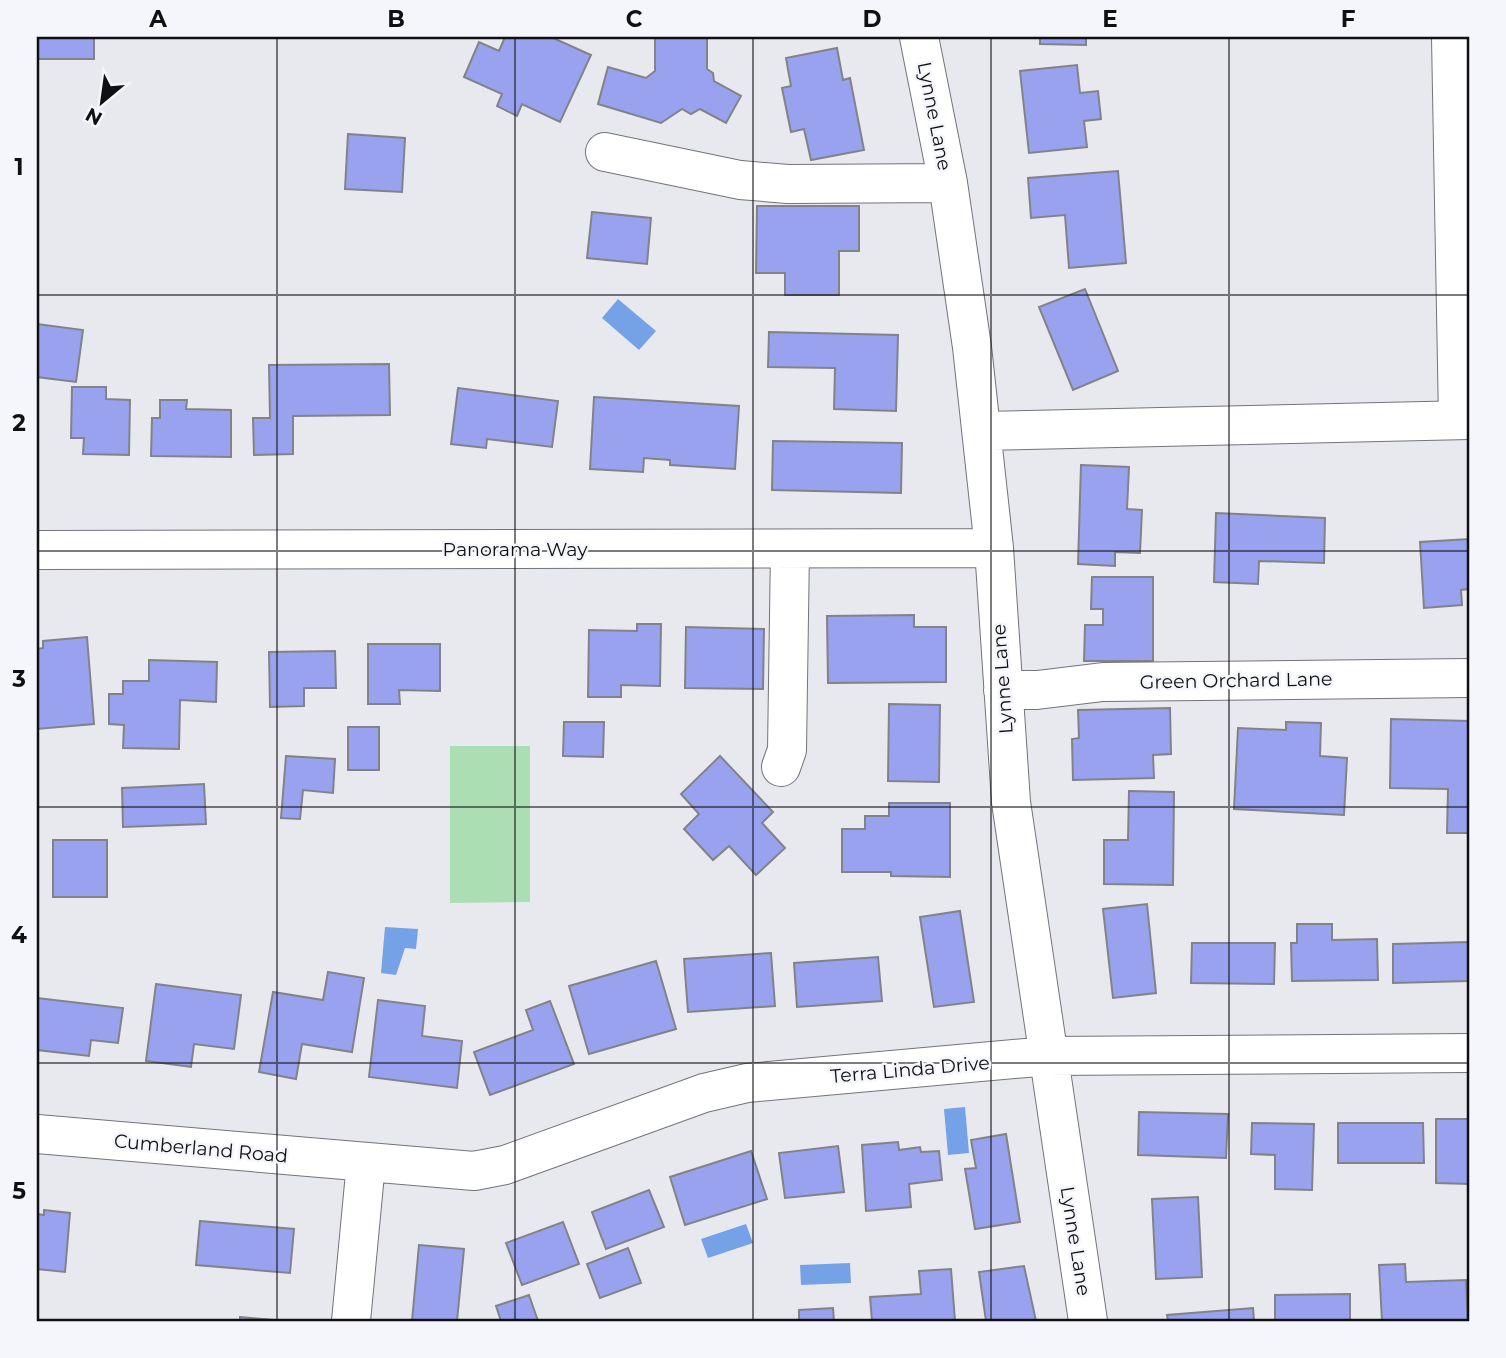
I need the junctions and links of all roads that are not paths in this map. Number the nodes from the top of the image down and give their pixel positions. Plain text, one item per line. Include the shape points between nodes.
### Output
1 (919, 37) edge
2 (1451, 37) edge
3 (605, 152) dead end
4 (948, 183) junction
5 (1463, 420) edge
6 (982, 432) junction
7 (993, 548) junction
8 (790, 549) junction
9 (37, 550) edge
10 (1469, 678) edge
11 (1003, 690) junction
12 (782, 767) dead end
13 (1469, 1052) edge
14 (1048, 1056) junction
15 (37, 1134) edge
16 (366, 1163) junction
17 (351, 1321) edge
18 (1088, 1321) edge

1 - 4 street, Lynne Lane
2 - 5 street
3 - 4 street via 740,180
4 - 6 street, Lynne Lane
5 - 6 street
6 - 7 street, Lynne Lane
7 - 8 street, Panorama Way
7 - 11 street, Lynne Lane
8 - 9 street, Panorama Way
8 - 12 street via 787,750
10 - 11 street, Green Orchard Lane via 1103,682
11 - 14 street, Lynne Lane via 1011,802
13 - 14 street, Terra Linda Drive
14 - 16 street, Terra Linda Drive via 725,1087 491,1169 458,1171
14 - 18 street, Lynne Lane
15 - 16 street, Cumberland Road
16 - 17 street

